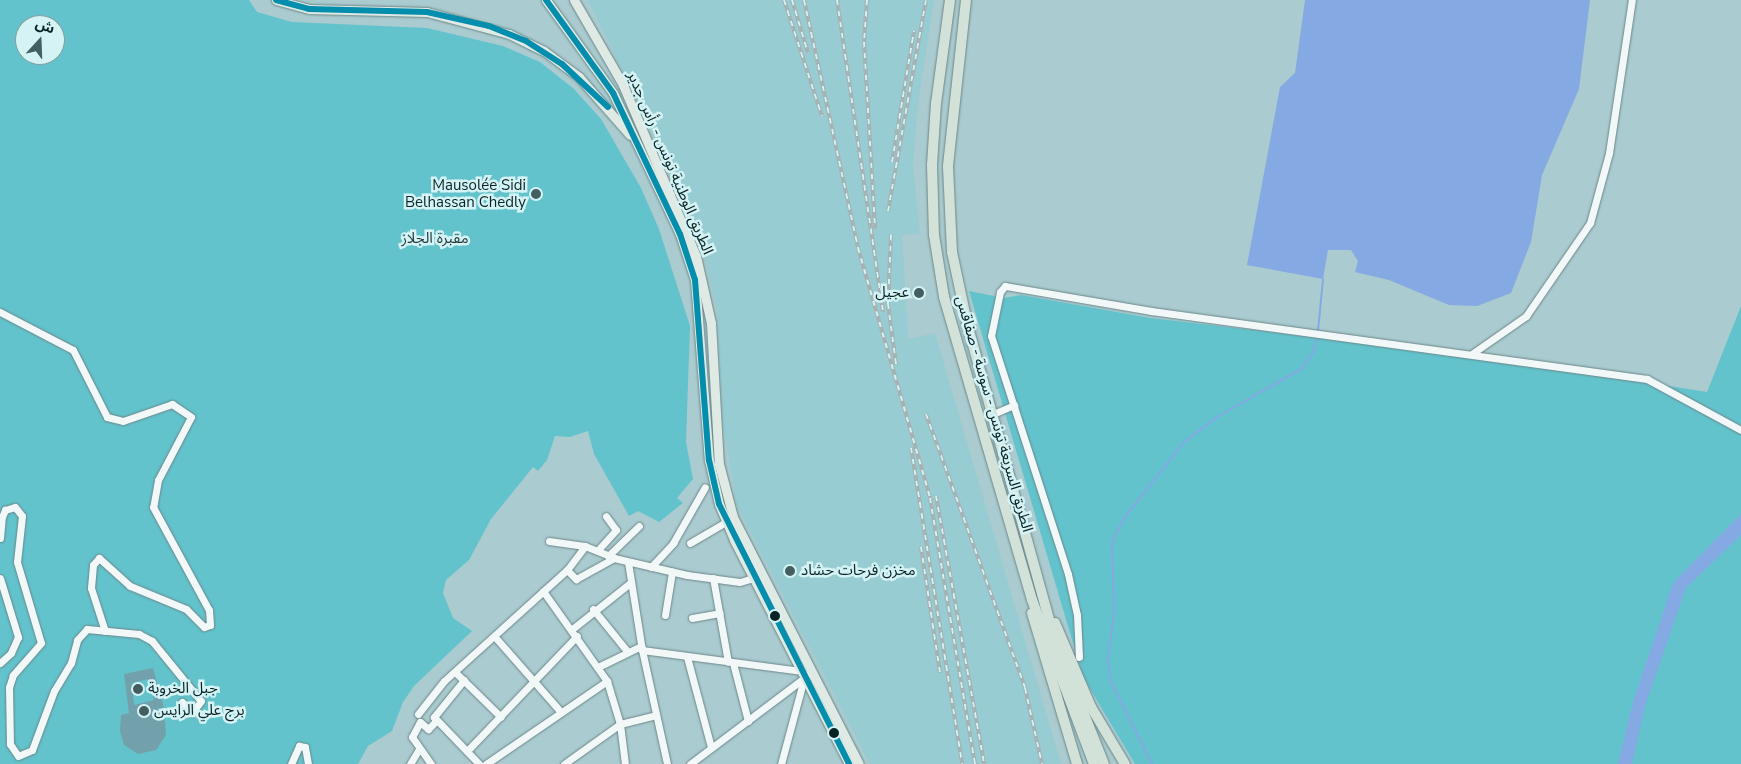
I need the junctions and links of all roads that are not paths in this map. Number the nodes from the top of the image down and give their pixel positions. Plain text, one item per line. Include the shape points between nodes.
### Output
1 (276, 0) edge
2 (546, 0) edge
3 (574, 0) edge
4 (950, 0) edge
5 (966, 0) edge
6 (1632, 0) edge
7 (642, 151) junction
8 (0, 312) edge
9 (1473, 353) junction
10 (1014, 405) junction
11 (993, 414) junction
12 (1741, 430) edge
13 (705, 486) dead end
14 (606, 516) dead end
15 (726, 522) junction
16 (640, 526) dead end
17 (0, 538) edge
18 (549, 541) dead end
19 (690, 544) dead end
20 (585, 546) junction
21 (598, 550) junction
22 (611, 557) junction
23 (628, 562) junction
24 (651, 566) junction
25 (567, 570) junction
26 (672, 572) junction
27 (0, 578) edge
28 (713, 578) junction
29 (753, 578) junction
30 (630, 583) junction
31 (543, 591) junction
32 (1032, 600) junction
33 (1045, 602) junction
34 (592, 609) junction
35 (720, 613) junction
36 (665, 615) dead end
37 (692, 618) dead end
38 (571, 630) junction
39 (105, 631) junction
40 (576, 636) junction
41 (495, 637) junction
42 (641, 648) junction
43 (627, 651) junction
44 (687, 657) junction
45 (1079, 657) dead end
46 (730, 662) junction
47 (0, 663) edge
48 (600, 666) junction
49 (455, 672) junction
50 (812, 672) junction
51 (802, 674) junction
52 (535, 678) junction
53 (464, 680) junction
54 (607, 681) junction
55 (182, 702) dead end
56 (560, 711) junction
57 (418, 714) dead end
58 (656, 715) junction
59 (501, 717) junction
60 (436, 720) junction
61 (748, 721) junction
62 (620, 724) junction
63 (712, 748) junction
64 (419, 750) junction
65 (468, 751) junction
66 (291, 764) edge
67 (308, 764) edge
68 (410, 764) edge
69 (431, 764) edge
70 (479, 764) edge
71 (486, 764) edge
72 (564, 764) edge
73 (625, 764) edge
74 (668, 764) edge
75 (690, 764) edge
76 (781, 764) edge
77 (849, 764) edge
78 (859, 764) edge
79 (1077, 764) edge
80 (1094, 764) edge
81 (1104, 764) edge
82 (1125, 764) edge

1 - 7 main road via 309,9 427,12 509,34 544,51 579,77
2 - 7 main road, الطريق الوطنية تونس - رأس جدير via 603,76
3 - 50 main road, الطريق الوطنية تونس - رأس جدير via 623,85 696,256 711,323 723,483 745,544
4 - 32 highway, الطريق السريعة تونس - سوسة - صفاقس via 936,103 934,235 950,322
5 - 11 highway, الطريق السريعة تونس - سوسة - صفاقس via 951,119 948,198 963,308
6 - 9 street via 1609,153 1590,223 1526,316
7 - 15 main road, الطريق الوطنية تونس - رأس جدير via 680,234 695,280 709,460
8 - 39 street via 73,350 107,417 124,420 172,404 191,417 158,480 154,507 209,610 210,625 204,626 186,609 124,583 99,558 92,565 91,588
9 - 10 street via 1151,311 1005,286 1000,292 991,331
9 - 12 street via 1647,379
10 - 11 street
10 - 45 street via 1068,574 1077,615
11 - 33 highway, الطريق السريعة تونس - سوسة - صفاقس
13 - 24 street via 673,543
14 - 21 street via 616,530
15 - 19 street
15 - 29 main road, الطريق الوطنية تونس - رأس جدير
16 - 22 street
17 - 39 street via 2,516 5,510 15,507 22,516 18,562 41,643 12,676 9,687 10,744 18,756 32,750 54,690 71,663 80,634 92,628
18 - 20 street
20 - 21 street
20 - 25 street
21 - 22 street
22 - 23 street
22 - 25 street via 576,579
23 - 24 street
23 - 30 street
24 - 26 street
25 - 31 street
26 - 28 street
26 - 36 street
27 - 47 street via 18,638 12,653
28 - 29 street via 740,582
28 - 35 street
29 - 51 main road, الطريق الوطنية تونس - رأس جدير
30 - 34 street
30 - 42 street
31 - 38 street
31 - 41 street
32 - 79 highway via 1038,642
32 - 80 highway, الطريق السريعة تونس - سوسة - صفاقس
33 - 81 highway, الطريق السريعة تونس - سوسة - صفاقس via 1070,685
33 - 82 highway via 1091,707
34 - 38 street
34 - 43 street
35 - 37 street
35 - 46 street
38 - 40 street
39 - 55 street via 139,634 152,641 200,701 192,713
40 - 48 street
40 - 52 street
41 - 49 street
41 - 52 street
42 - 43 street
42 - 44 street
42 - 58 street
43 - 48 street
44 - 46 street
44 - 63 street
46 - 51 street
46 - 61 street
48 - 54 street
49 - 53 street
49 - 57 street
50 - 51 street
50 - 78 main road, الطريق الوطنية تونس - رأس جدير
51 - 61 street
51 - 76 street
51 - 77 main road, الطريق الوطنية تونس - رأس جدير
52 - 56 street
52 - 59 street
53 - 59 street
53 - 60 street via 435,710
54 - 56 street
54 - 62 street
56 - 71 street
58 - 62 street
58 - 74 street
59 - 65 street
60 - 64 street via 428,729 420,722 415,727 412,737
60 - 65 street
61 - 63 street
62 - 72 street
62 - 73 street
63 - 75 street
64 - 68 street
64 - 69 street
65 - 70 street
66 - 67 street via 299,746 305,747

